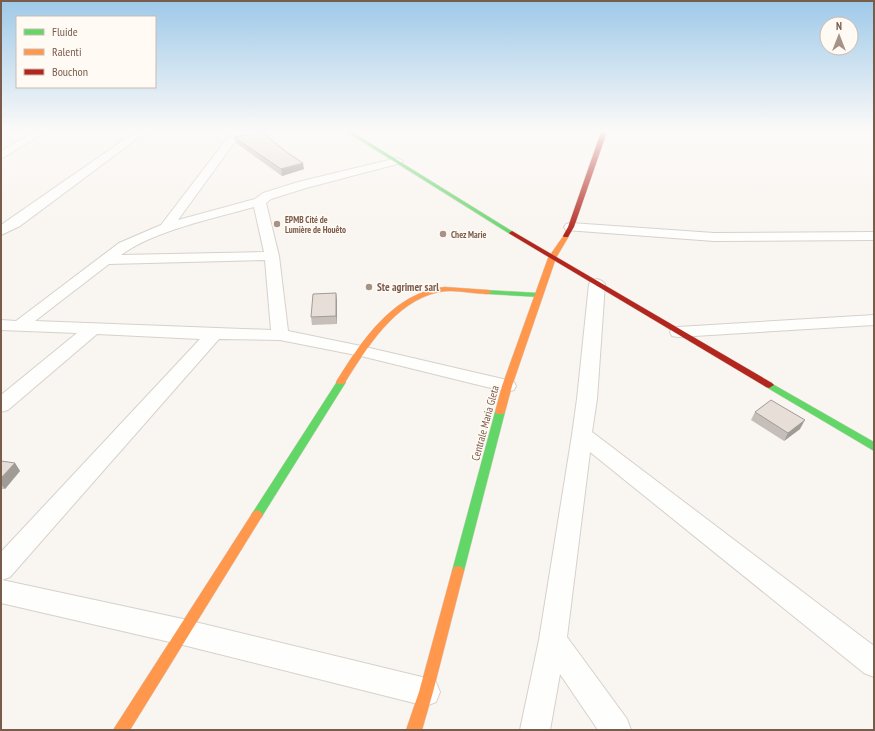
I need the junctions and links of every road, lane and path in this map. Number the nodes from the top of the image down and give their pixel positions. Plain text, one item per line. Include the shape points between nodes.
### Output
1 (93, 166) edge
2 (212, 166) edge
3 (374, 166) edge
4 (407, 166) edge
5 (592, 166) edge
6 (259, 202) junction
7 (571, 227) junction
8 (166, 228) junction
9 (1, 231) edge
10 (874, 236) edge
11 (272, 256) junction
12 (552, 258) junction
13 (104, 260) junction
14 (597, 284) junction
15 (539, 295) junction
16 (874, 320) edge
17 (1, 325) edge
18 (19, 326) junction
19 (93, 329) junction
20 (678, 332) junction
21 (214, 334) junction
22 (280, 335) junction
23 (361, 351) junction
24 (507, 386) junction
25 (1, 405) edge
26 (582, 435) junction
27 (874, 448) edge
28 (1, 569) edge
29 (1, 591) edge
30 (183, 632) junction
31 (553, 640) junction
32 (874, 663) edge
33 (426, 692) junction
34 (121, 730) edge
35 (414, 730) edge
36 (535, 730) edge
37 (616, 730) edge

1 - 9 street
2 - 8 street
3 - 6 street via 302,185 267,196
4 - 12 street
5 - 7 street, Centrale Maria Gleta
6 - 8 street
6 - 11 street
7 - 10 street via 714,237
7 - 12 street, Centrale Maria Gleta
8 - 13 street via 124,246
11 - 13 street
11 - 22 street
12 - 14 street
12 - 15 street, Centrale Maria Gleta
13 - 18 street
14 - 20 street
14 - 26 street
15 - 23 street via 432,291 408,304 387,320
15 - 24 street, Centrale Maria Gleta
16 - 20 street
17 - 18 street
18 - 19 street
19 - 21 street
19 - 25 street
20 - 27 street
21 - 22 street
21 - 28 street
22 - 23 street
23 - 24 street
23 - 30 street
24 - 33 street, Centrale Maria Gleta
26 - 31 street
26 - 32 street
29 - 30 street
30 - 33 street
30 - 34 street
31 - 36 street
31 - 37 street
33 - 35 street, Centrale Maria Gleta

